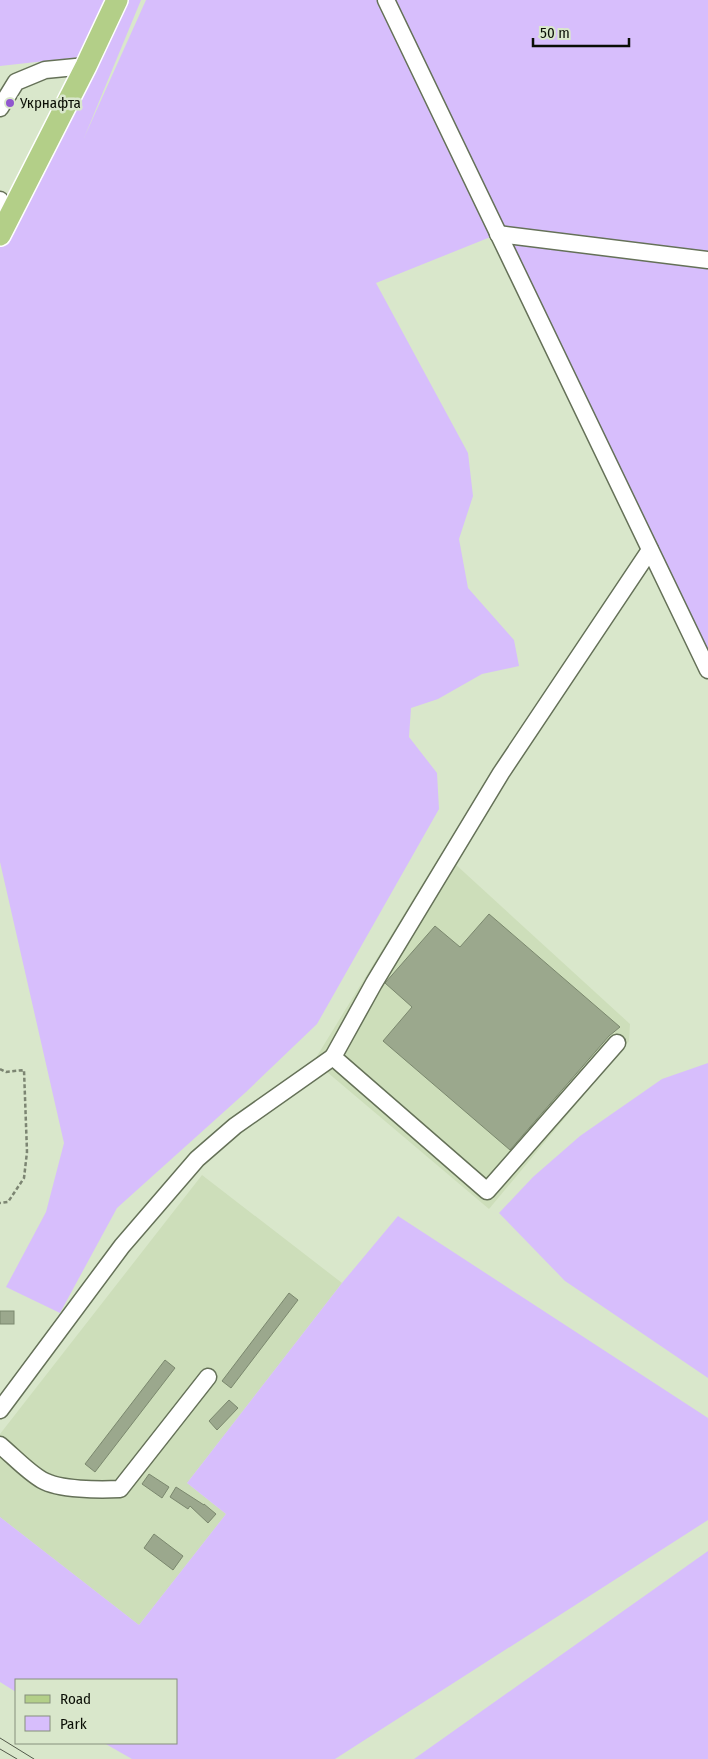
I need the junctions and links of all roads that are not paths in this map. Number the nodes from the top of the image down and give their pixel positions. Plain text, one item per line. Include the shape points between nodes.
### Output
1 (117, 0) edge
2 (386, 0) edge
3 (86, 66) junction
4 (0, 108) edge
5 (0, 200) edge
6 (4, 227) edge
7 (498, 234) junction
8 (708, 260) edge
9 (650, 550) junction
10 (708, 670) edge
11 (617, 1043) dead end
12 (333, 1057) junction
13 (208, 1377) dead end
14 (0, 1410) edge
15 (0, 1445) edge

1 - 3 main road
2 - 7 street
3 - 4 street via 45,70 16,82
3 - 6 main road
5 - 6 street
7 - 8 street
7 - 9 street
9 - 10 street
9 - 12 street via 501,773 374,982
11 - 12 street via 487,1191
12 - 14 street via 236,1126 197,1159 122,1246
13 - 15 street via 120,1489 91,1490 43,1481

